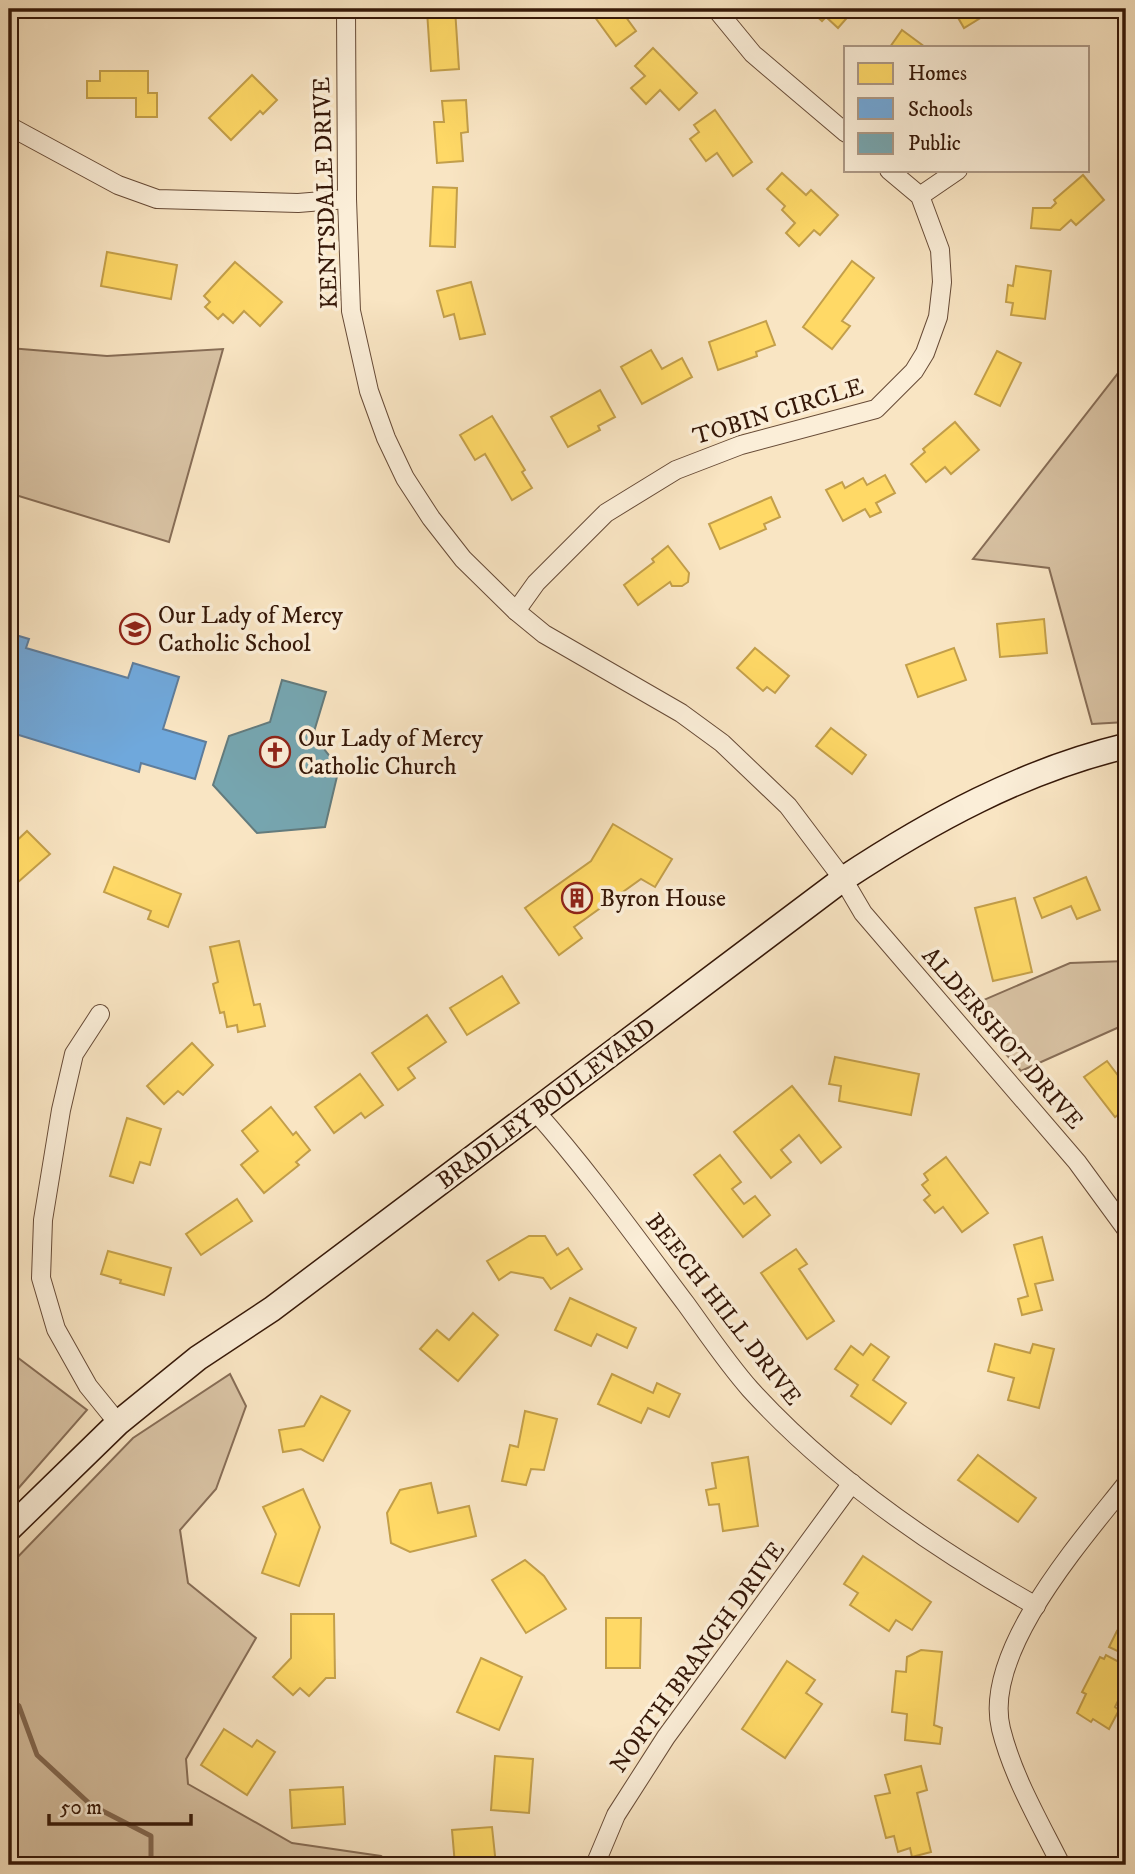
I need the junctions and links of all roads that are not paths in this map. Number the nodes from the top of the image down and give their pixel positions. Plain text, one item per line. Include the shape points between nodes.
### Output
1 (346, 9) edge
2 (716, 9) edge
3 (9, 126) edge
4 (844, 131) edge
5 (891, 172) edge
6 (954, 172) edge
7 (920, 196) junction
8 (347, 199) junction
9 (516, 611) junction
10 (1126, 746) edge
11 (843, 879) junction
12 (100, 1014) dead end
13 (537, 1112) junction
14 (1126, 1229) edge
15 (118, 1423) junction
16 (852, 1483) junction
17 (1126, 1484) edge
18 (9, 1529) edge
19 (1036, 1606) junction
20 (594, 1865) edge
21 (1061, 1865) edge

1 - 8 street, KENTSDALE DRIVE
2 - 4 street via 753,54
3 - 8 street via 118,185 157,199 298,203
5 - 7 street, TOBIN CIRCLE
6 - 7 street
7 - 9 street, TOBIN CIRCLE via 940,250 942,282 939,317 914,371 876,409 741,445 676,470 606,513
8 - 9 street, KENTSDALE DRIVE via 351,311 369,391 386,438 431,518 463,559
9 - 11 street, KENTSDALE DRIVE via 544,634 681,713 722,743 788,806
10 - 11 main road, BRADLEY BOULEVARD via 993,791 895,844
11 - 13 main road, BRADLEY BOULEVARD
11 - 14 street, ALDERSHOT DRIVE via 863,913 1077,1162
12 - 15 street via 74,1054 61,1110 43,1220 41,1278 56,1329 88,1386
13 - 15 main road, BRADLEY BOULEVARD via 272,1309 198,1358
13 - 16 street, BEECH HILL DRIVE via 748,1387 786,1427
15 - 18 main road, BRADLEY BOULEVARD
16 - 19 street, BEECH HILL DRIVE via 976,1572
16 - 20 street, NORTH BRANCH DRIVE via 666,1737 615,1815
17 - 19 street
19 - 21 street via 1010,1657 999,1699 1000,1727 1017,1777

